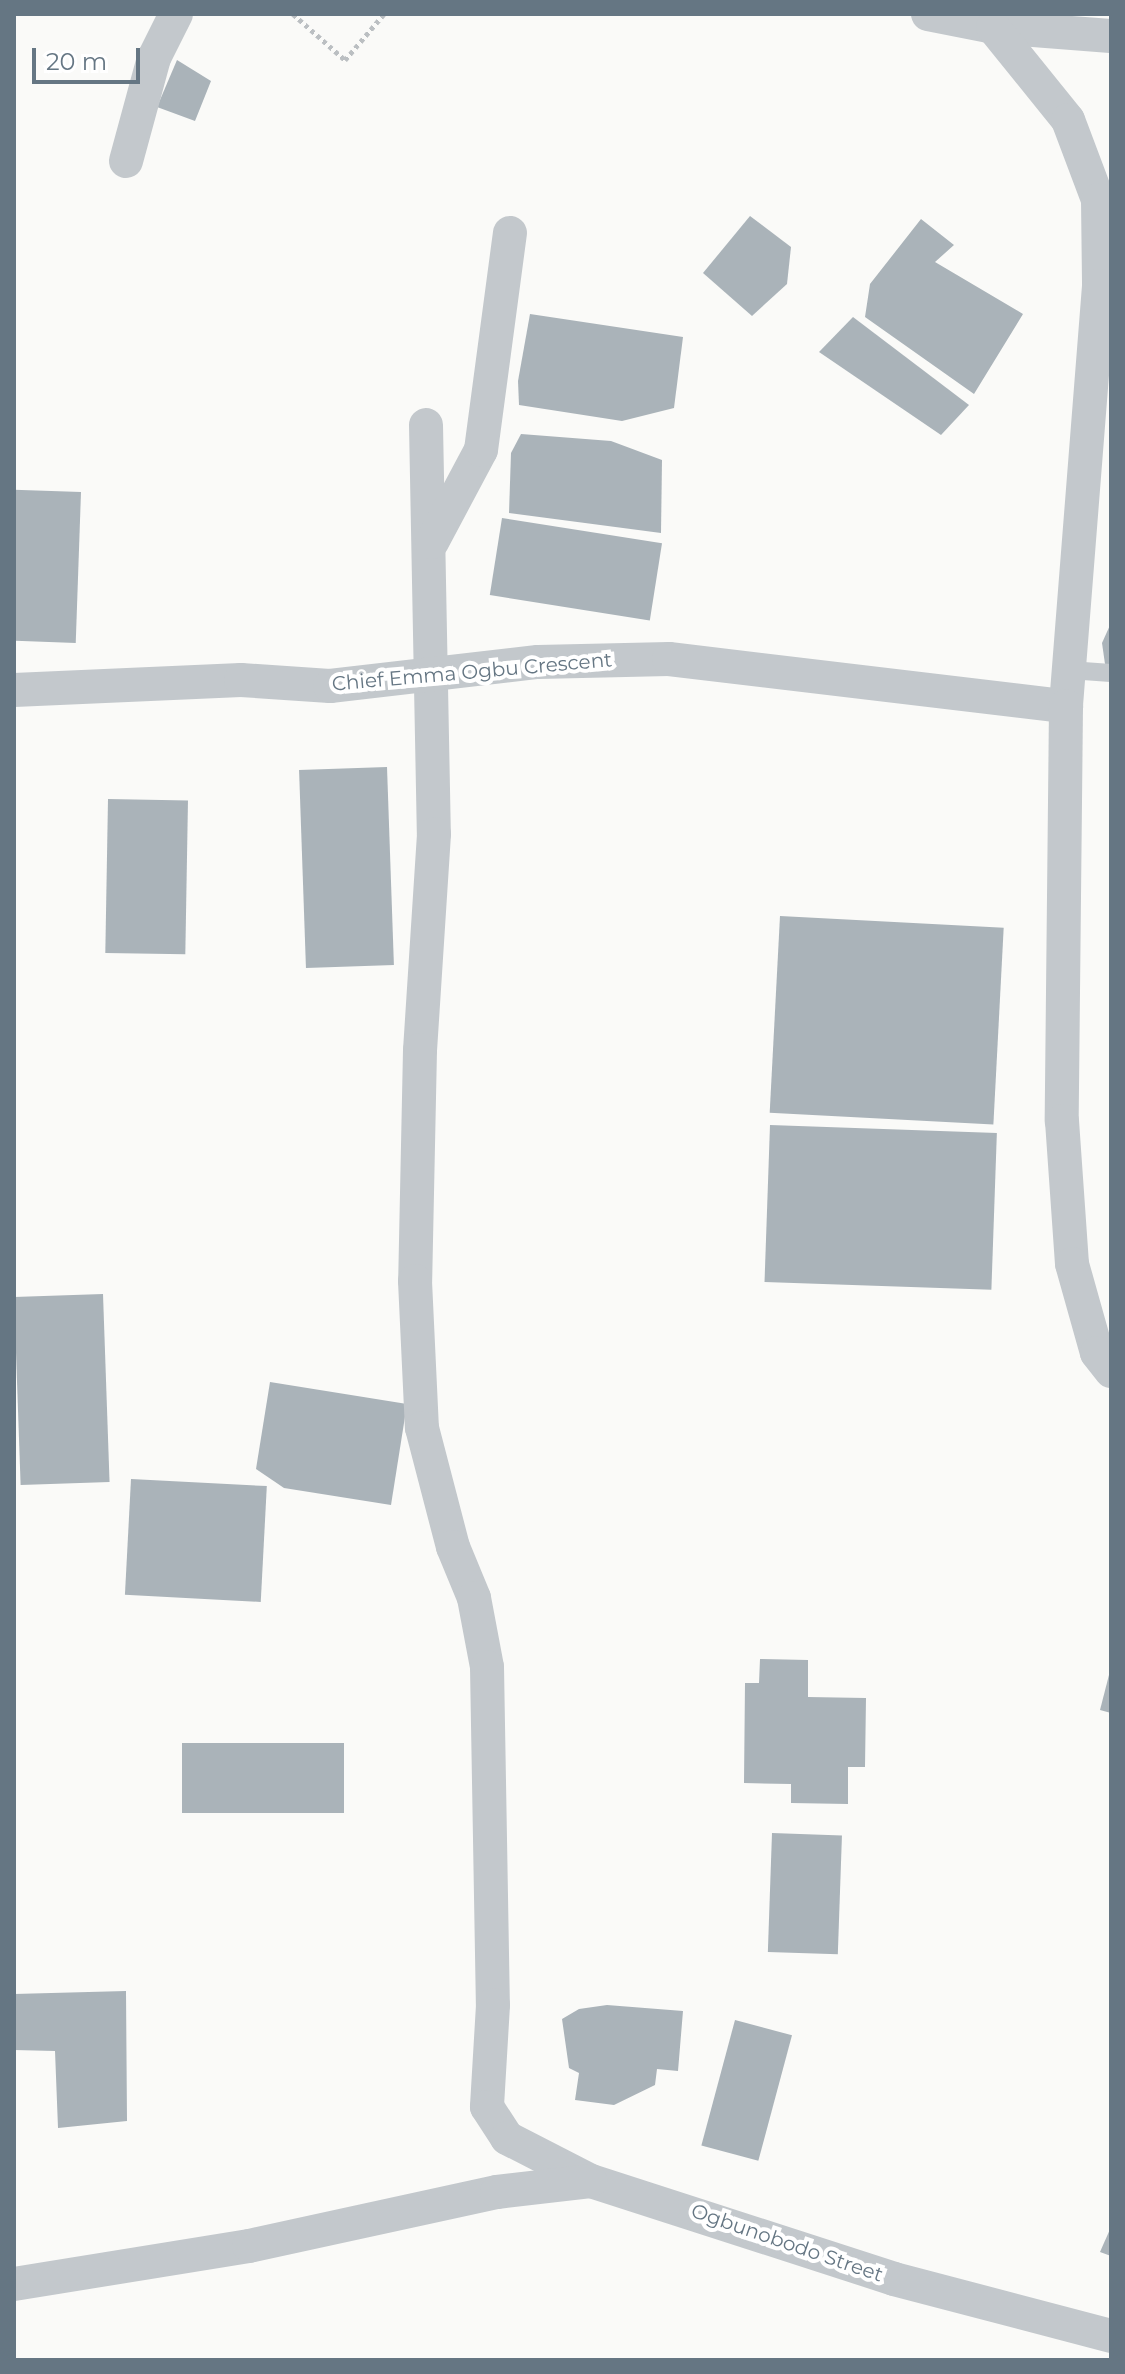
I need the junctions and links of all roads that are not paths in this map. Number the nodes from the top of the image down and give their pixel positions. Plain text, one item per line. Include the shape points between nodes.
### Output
1 (176, 14) edge
2 (928, 14) edge
3 (993, 27) junction
4 (1111, 36) edge
5 (126, 161) dead end
6 (510, 233) dead end
7 (426, 425) dead end
8 (430, 546) junction
9 (1069, 670) junction
10 (1111, 673) edge
11 (432, 677) junction
12 (14, 690) edge
13 (1066, 706) junction
14 (1111, 1371) edge
15 (591, 2181) junction
16 (14, 2284) edge
17 (1111, 2336) edge

1 - 5 street via 154,58
2 - 3 street
3 - 4 street
3 - 9 street via 1068,120 1098,200 1099,286
6 - 8 street via 481,450
7 - 8 street
8 - 11 street
9 - 10 lane
9 - 13 street
11 - 12 street, Chief Emma Ogbu Crescent via 330,686 241,680
11 - 13 street, Chief Emma Ogbu Crescent via 538,662 669,659
11 - 15 street, Ogbunobodo Street via 434,834 420,1050 415,1281 422,1428 453,1547 474,1598 487,1667 493,2005 487,2107 507,2138
13 - 14 street via 1063,1137 1072,1264 1097,1353
15 - 16 street via 497,2192 249,2246
15 - 17 street, Ogbunobodo Street via 894,2279

